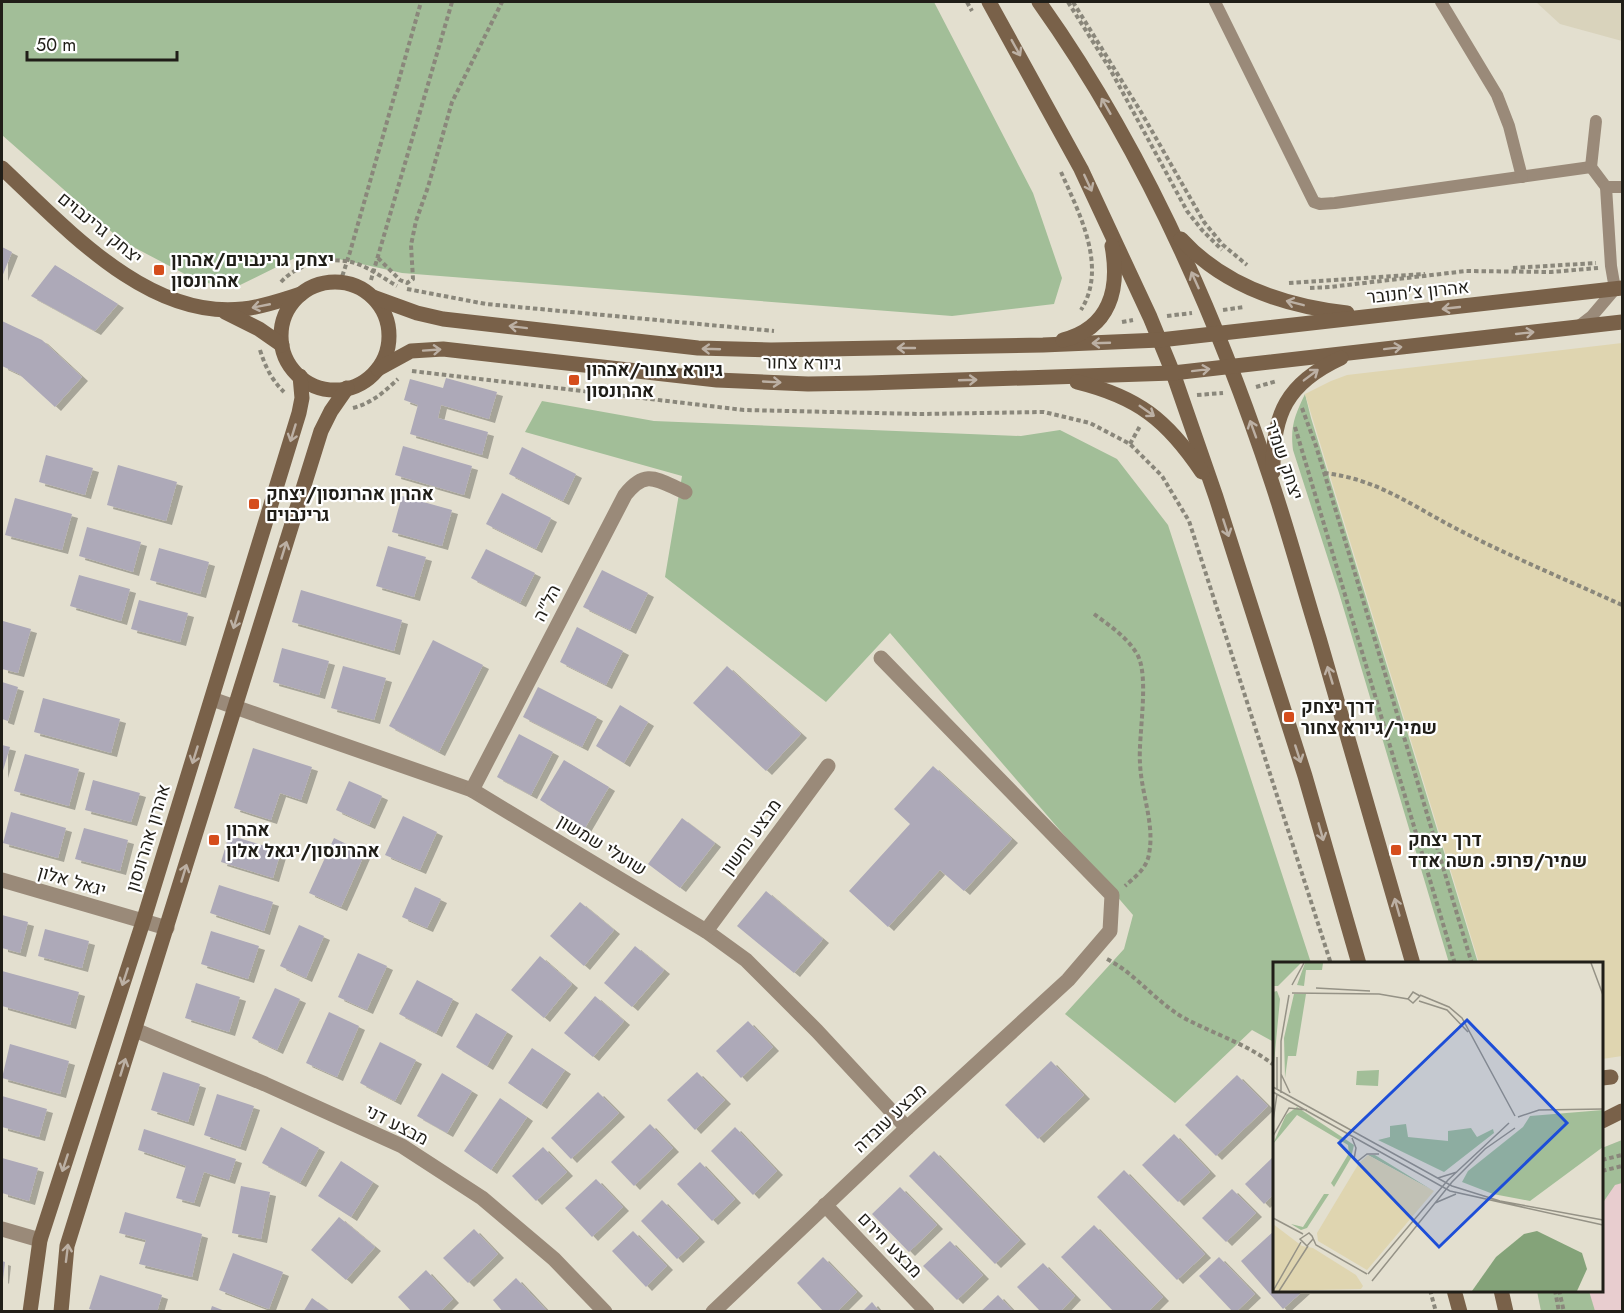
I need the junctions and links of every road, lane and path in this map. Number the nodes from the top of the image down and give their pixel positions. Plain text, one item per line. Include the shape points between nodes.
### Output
1 (421, 2) edge
2 (452, 2) edge
3 (502, 2) edge
4 (967, 2) edge
5 (989, 2) edge
6 (1039, 2) edge
7 (1068, 2) edge
8 (1073, 2) edge
9 (1215, 2) edge
10 (1441, 2) edge
11 (974, 13) dead end
12 (1596, 122) dead end
13 (1591, 166) junction
14 (2, 168) edge
15 (1060, 171) dead end
16 (1522, 177) junction
17 (1606, 187) junction
18 (1623, 187) edge
19 (1107, 225) junction
20 (1172, 230) junction
21 (378, 258) junction
22 (1611, 264) junction
23 (413, 279) junction
24 (338, 282) junction
25 (1285, 283) dead end
26 (1246, 286) junction
27 (1619, 288) edge
28 (301, 294) junction
29 (369, 294) junction
30 (1244, 307) junction
31 (219, 310) junction
32 (1208, 312) junction
33 (1374, 316) junction
34 (1077, 317) dead end
35 (1150, 317) junction
36 (1122, 322) dead end
37 (1623, 322) edge
38 (1578, 327) junction
39 (1254, 330) junction
40 (779, 331) dead end
41 (1218, 334) junction
42 (1160, 340) junction
43 (282, 345) junction
44 (1043, 345) junction
45 (1355, 352) junction
46 (1269, 362) junction
47 (1230, 367) junction
48 (378, 369) junction
49 (410, 370) dead end
50 (1173, 373) junction
51 (300, 376) junction
52 (401, 377) dead end
53 (1032, 378) junction
54 (1277, 381) junction
55 (347, 388) junction
56 (1240, 392) junction
57 (1181, 396) junction
58 (1290, 396) junction
59 (331, 411) junction
60 (1324, 473) junction
61 (1273, 484) junction
62 (685, 492) dead end
63 (1216, 497) junction
64 (1623, 605) edge
65 (1094, 614) dead end
66 (880, 658) dead end
67 (212, 699) junction
68 (237, 707) junction
69 (828, 766) dead end
70 (472, 790) junction
71 (2, 880) edge
72 (1112, 895) junction
73 (143, 922) junction
74 (167, 928) junction
75 (706, 931) junction
76 (1093, 952) junction
77 (1331, 962) edge
78 (1359, 962) edge
79 (1413, 962) edge
80 (1455, 962) edge
81 (1472, 962) edge
82 (135, 1030) junction
83 (1273, 1064) edge
84 (1623, 1111) edge
85 (1603, 1116) edge
86 (1603, 1121) edge
87 (907, 1128) junction
88 (1623, 1155) edge
89 (1603, 1160) edge
90 (1623, 1166) edge
91 (1603, 1171) edge
92 (825, 1205) junction
93 (2, 1229) edge
94 (40, 1240) junction
95 (1431, 1292) edge
96 (1455, 1292) edge
97 (1555, 1292) edge
98 (1559, 1292) edge
99 (30, 1311) edge
100 (61, 1311) edge
101 (605, 1311) edge
102 (713, 1311) edge
103 (927, 1311) edge
104 (1436, 1311) edge
105 (1460, 1311) edge
106 (1559, 1311) edge
107 (1564, 1311) edge

1 - 24 path
2 - 21 path
3 - 23 path via 452,102 416,221 411,245
4 - 11 path
5 -> 19 street via 1082,169
20 -> 6 street, יצחק שמיר via 1093,84
7 - 8 path via 1110,69 1187,211 1222,250 1253,270 1223,245 1204,222
9 - 16 lane via 1314,202 1335,203
10 - 16 lane via 1497,95
12 - 13 lane
13 - 16 lane
13 - 17 lane
14 - 31 street, יצחק גרינבוים via 81,241 138,284 186,304
15 - 34 path via 1091,247 1088,299
17 - 18 lane
17 - 22 lane
19 - 35 street
19 - 44 street via 1115,269 1106,311 1087,330
20 - 26 street via 1214,268
32 -> 20 street, יצחק שמיר
21 - 23 path via 400,280 407,283
21 - 29 path
22 - 25 path via 1551,272 1463,271 1330,287 1304,288
22 - 27 lane
23 - 40 path via 415,291 486,304
24 - 28 street via 325,282
24 - 29 street
26 - 30 path via 1240,299
33 -> 26 street via 1289,302
27 -> 33 street, אהרון צ'חנובר
27 - 38 lane
28 -> 31 street, יצחק גרינבוים via 243,310
28 - 43 street via 284,317
44 -> 29 street, גיורא צחור via 698,348 443,319
29 - 48 street via 388,324 389,340
30 - 32 path
30 - 39 path
31 - 43 street, יצחק גרינבוים
32 - 35 path
32 - 41 street, יצחק שמיר
33 - 39 street, אהרון צ'חנובר
35 - 36 path
35 - 42 street
37 - 38 street
45 -> 38 street
39 - 41 street, אהרון צ'חנובר
41 - 42 street, גיורא צחור
41 - 47 street, יצחק שמיר
42 -> 44 street, גיורא צחור
42 - 50 street
43 - 51 street via 285,357
45 - 46 street
58 -> 45 street via 1306,378
46 - 47 street
46 - 54 path
50 -> 47 street, גיורא צחור
47 - 56 street, יצחק שמיר
48 -> 53 street, גיורא צחור via 411,351 443,349 740,381 808,384
48 - 55 street
49 - 77 path via 744,410 1044,412 1090,423 1130,444 1162,476 1189,520
50 - 53 street, גיורא צחור
50 - 57 street
51 - 55 street via 322,388
51 -> 67 street, אהרון אהרונסון via 299,413
52 - 59 path via 363,406
53 -> 63 street via 1077,382 1106,390 1152,414 1188,451
54 - 56 path
54 - 58 path
55 - 59 street
56 - 57 path
61 -> 56 street, יצחק שמיר
57 - 63 street
58 - 60 path via 1296,394
58 - 61 street via 1276,424
58 - 80 path
68 -> 59 street via 321,431
60 - 64 path via 1360,479 1455,528
60 - 81 path
79 -> 61 street, יצחק שמיר
62 - 70 street, הל"ה via 651,478 635,482 625,495
63 -> 78 street via 1305,776
65 - 72 path via 1117,630 1138,655 1143,685 1140,763 1151,836 1149,855 1145,866
66 - 72 street
67 - 68 street, שועלי שמשון
67 -> 73 street, אהרון אהרונסון
68 - 70 street, שועלי שמשון
74 -> 68 street
69 - 75 street, מבצע נחשון
70 - 75 street, שועלי שמשון
71 - 73 street, יגאל אלון
72 - 76 street, מבצע עובדה via 1110,931
73 - 74 street, יגאל אלון
73 -> 94 street, אהרון אהרונסון
74 - 82 street
75 - 87 street, שועלי שמשון via 746,960
76 - 83 path via 1137,979 1183,1017
76 - 87 street, מבצע עובדה via 1068,980
100 -> 82 street via 67,1246
82 - 101 street, מבצע דני via 402,1146 482,1198 554,1260
84 - 85 street
84 - 86 street
87 - 92 street, מבצע עובדה
88 - 89 path
90 - 91 path
92 - 102 street, מבצע עובדה
92 - 103 street, מבצע חירם
93 - 94 street
94 - 99 street, אהרון אהרונסון
95 - 104 path
96 - 105 street
97 - 106 path
98 - 107 path

